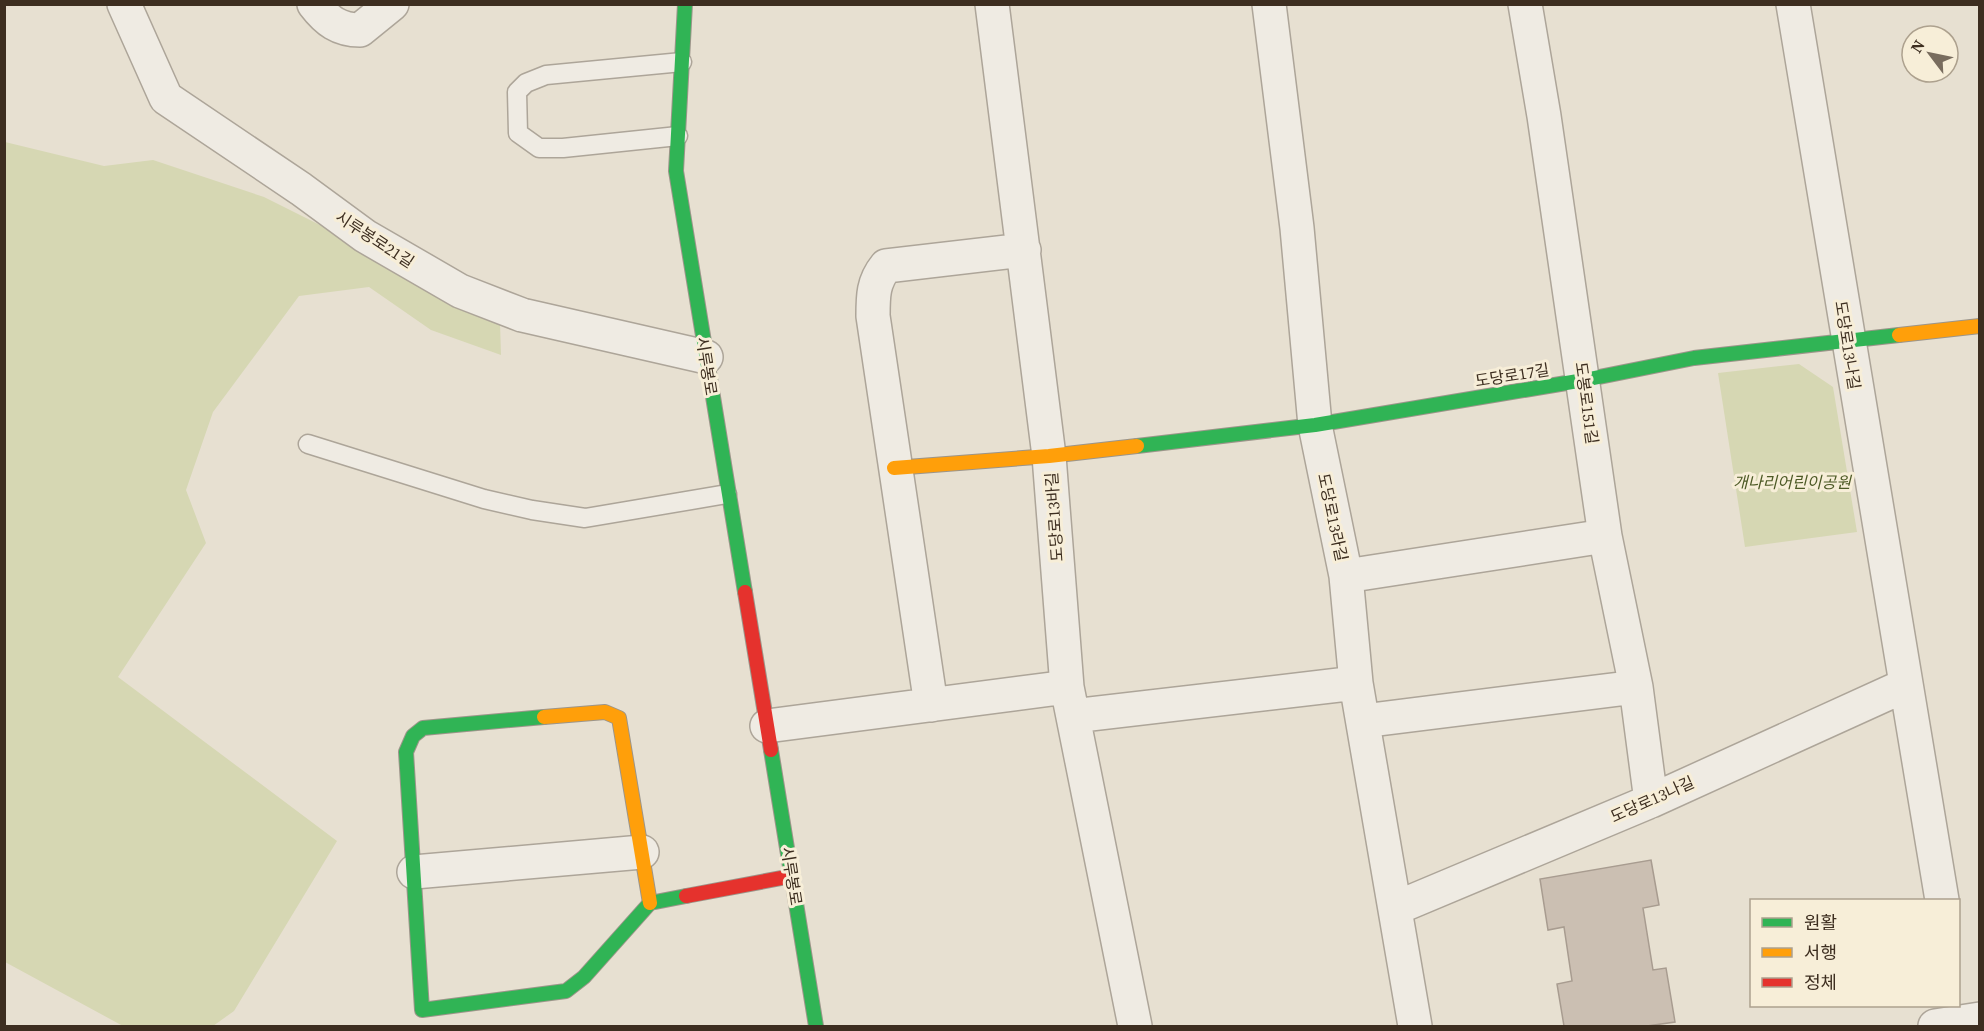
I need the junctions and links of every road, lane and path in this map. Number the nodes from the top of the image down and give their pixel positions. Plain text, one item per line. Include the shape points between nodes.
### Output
1 (124, 4) edge
2 (314, 4) edge
3 (392, 4) edge
4 (685, 4) edge
5 (992, 4) edge
6 (1269, 4) edge
7 (1525, 4) edge
8 (1793, 4) edge
9 (682, 62) junction
10 (678, 136) junction
11 (1024, 250) junction
12 (1980, 326) edge
13 (1848, 343) junction
14 (706, 357) junction
15 (1584, 380) junction
16 (1314, 425) junction
17 (308, 444) dead end
18 (1049, 456) junction
19 (894, 468) junction
20 (727, 494) junction
21 (1605, 536) junction
22 (1346, 576) junction
23 (1356, 683) junction
24 (1906, 685) junction
25 (1636, 687) junction
26 (1070, 702) junction
27 (931, 705) junction
28 (1363, 721) junction
29 (766, 726) junction
30 (1651, 801) junction
31 (642, 852) junction
32 (414, 872) junction
33 (792, 876) junction
34 (1942, 899) edge
35 (650, 903) junction
36 (1396, 908) junction
37 (816, 1026) edge
38 (1135, 1026) edge
39 (1415, 1026) edge

1 - 14 street, 시루봉로21길 via 166,98 365,236 460,291 522,315
2 - 3 street via 326,20 346,30 360,30
4 - 9 street, 시루봉로
5 - 11 street, 도당로13바길
6 - 16 street, 도당로13라길 via 1297,228
7 - 15 street, 도봉로151길
8 - 13 street, 도당로13나길
9 - 10 street, 시루봉로
9 - 10 lane via 546,75 526,83 517,92 518,133 539,148
10 - 14 street, 시루봉로 via 676,171
11 - 18 street, 도당로13바길
11 - 19 street via 886,266 877,277 873,316
12 - 13 street, 도당로17길
13 - 15 street, 도당로17길 via 1694,358
13 - 24 street, 도당로13나길
14 - 20 street, 시루봉로
15 - 16 street, 도당로17길
15 - 21 street, 도봉로151길
16 - 18 street, 도당로17길
16 - 22 street, 도당로13라길
17 - 20 lane via 483,499 585,518
18 - 19 street, 도당로17길
18 - 26 street, 도당로13바길
19 - 27 street
20 - 29 street, 시루봉로
21 - 22 street
21 - 25 street, 도봉로151길
22 - 23 street, 도당로13라길
23 - 26 street
23 - 28 street, 도당로13라길
24 - 30 street, 도당로13나길
24 - 34 street, 도당로13나길
25 - 28 street
25 - 30 street, 도봉로151길
26 - 27 street
26 - 38 street, 도당로13바길
27 - 29 street
28 - 36 street, 도당로13라길
29 - 33 street, 시루봉로
30 - 36 street, 도당로13나길
31 - 32 street
31 - 32 street via 619,718 605,712 423,728 413,736 406,753
31 - 35 street
32 - 35 street via 422,1010 566,991 584,977
33 - 35 street
33 - 37 street, 시루봉로
36 - 39 street, 도당로13라길

